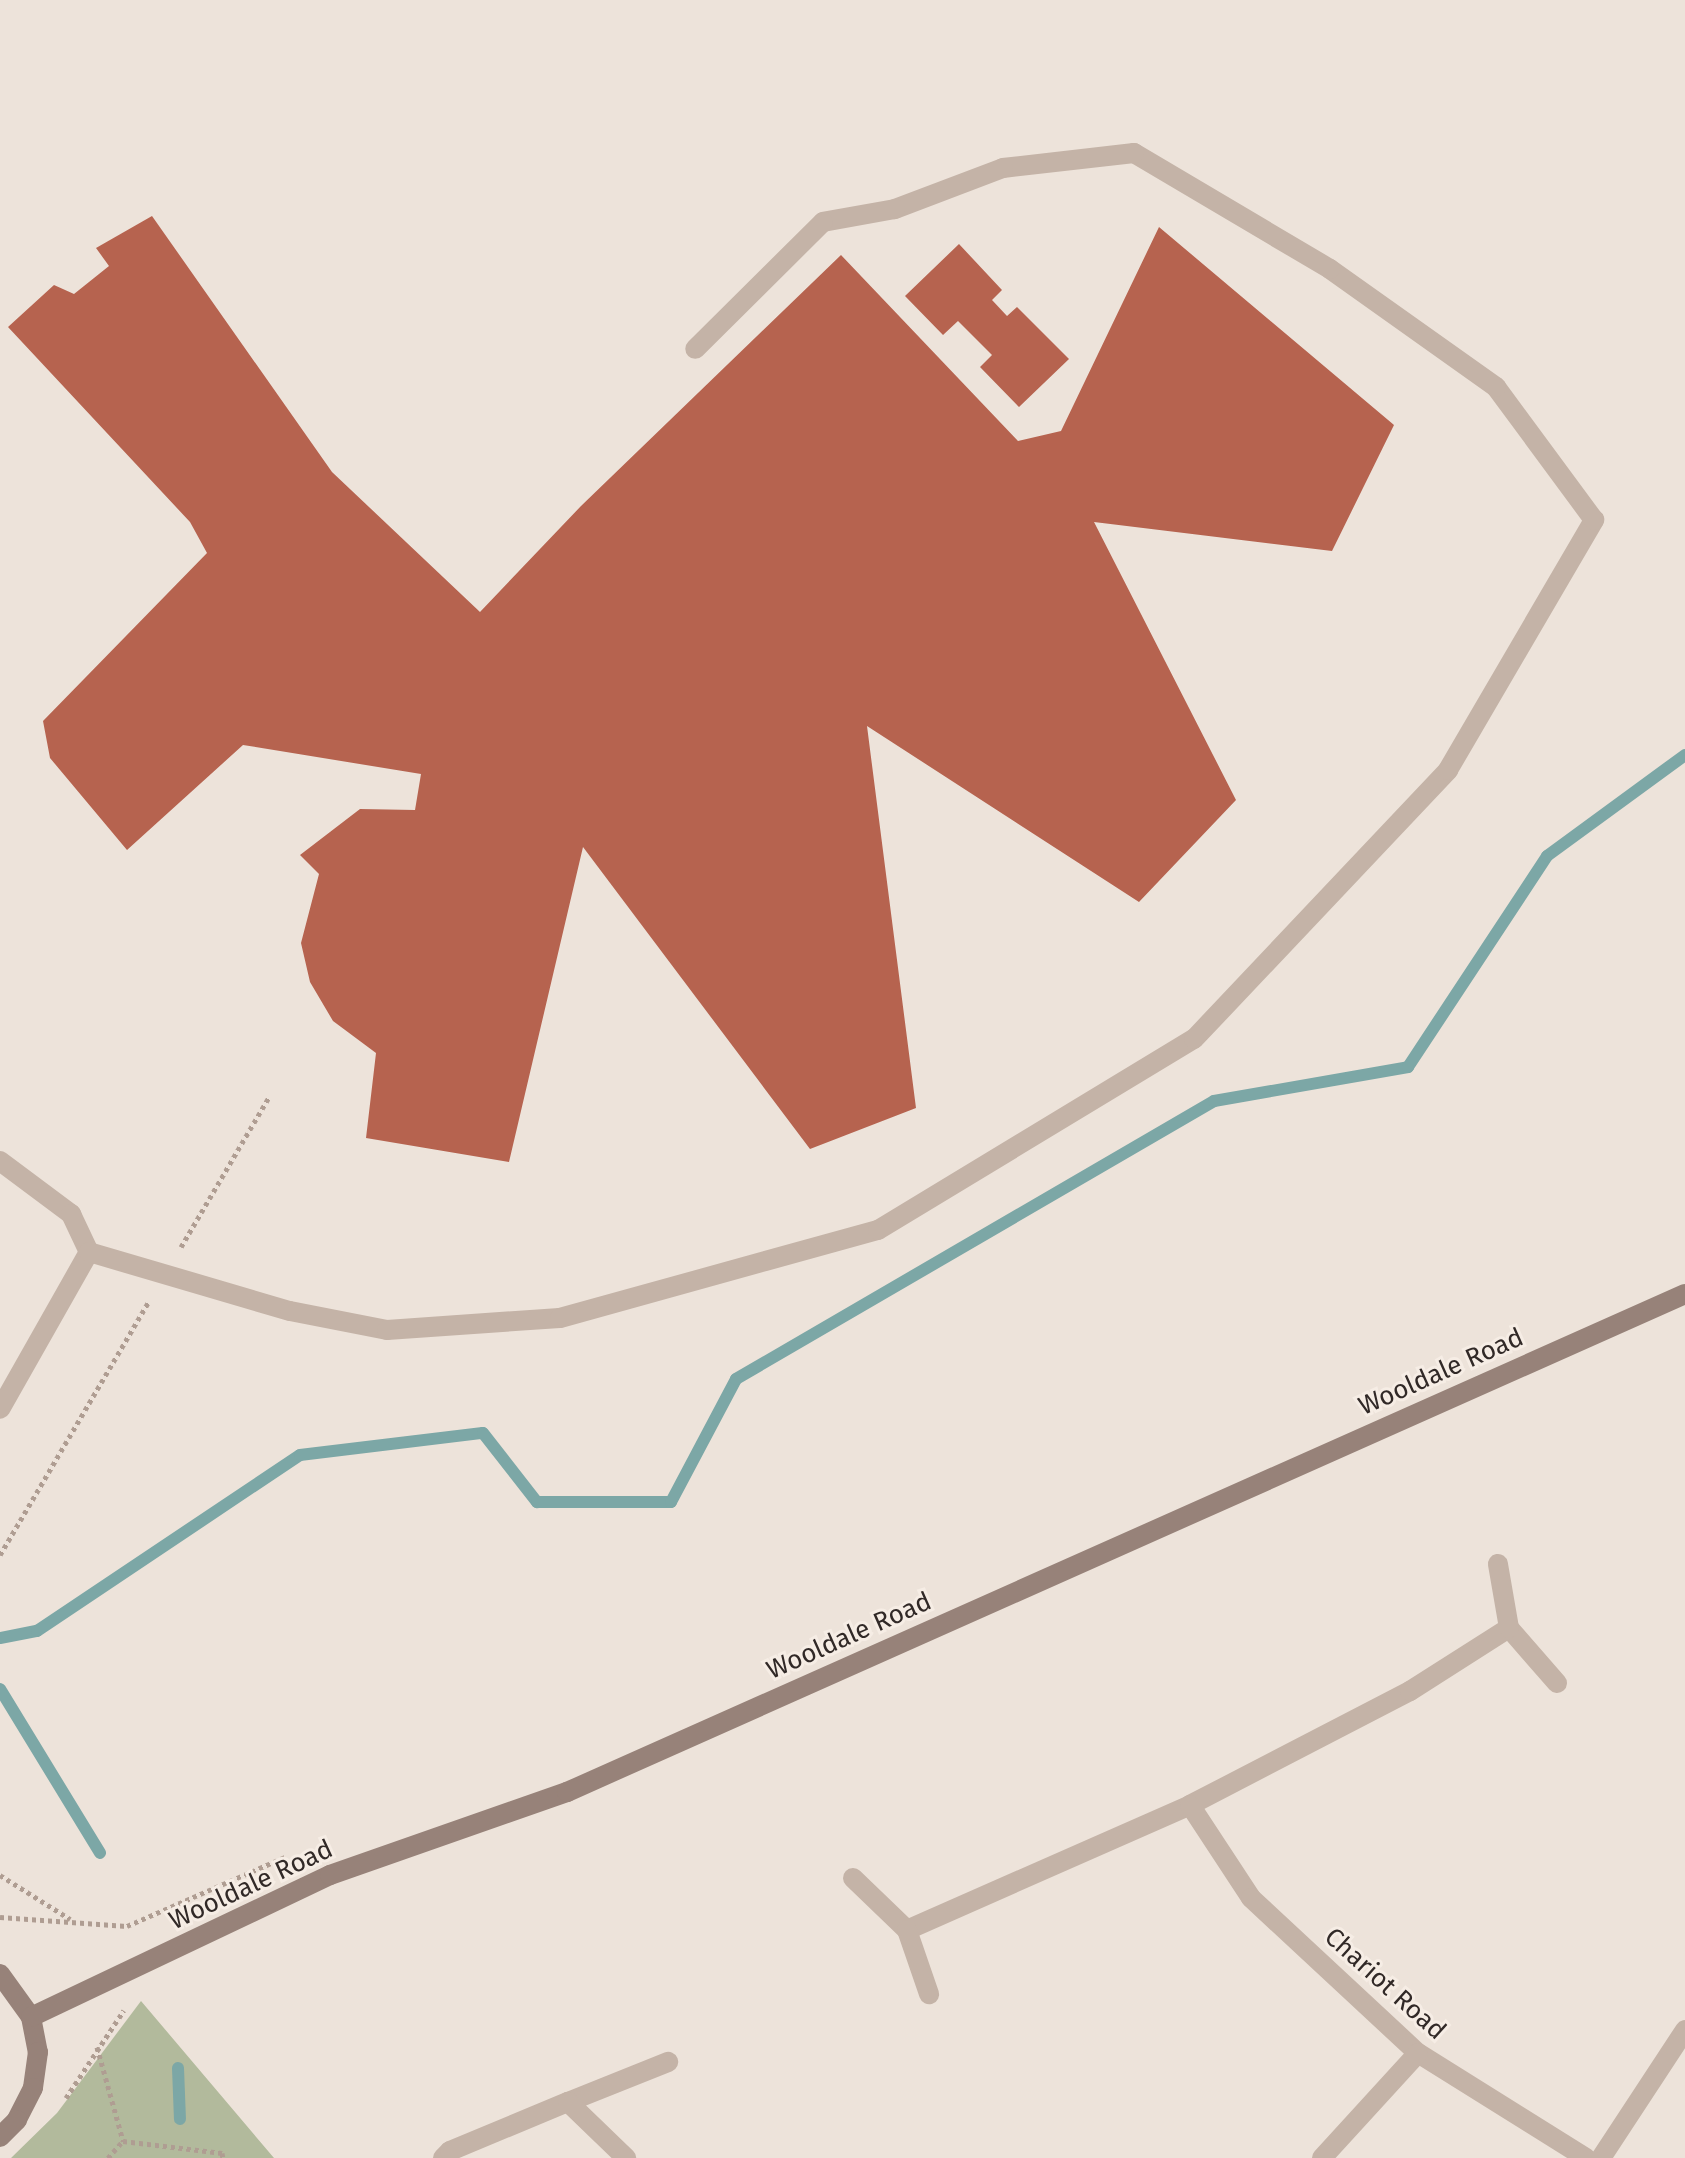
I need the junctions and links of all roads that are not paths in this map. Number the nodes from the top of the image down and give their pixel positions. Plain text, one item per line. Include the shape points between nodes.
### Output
1 (695, 349) dead end
2 (0, 1161) edge
3 (89, 1252) junction
4 (1685, 1294) edge
5 (0, 1409) edge
6 (1498, 1564) dead end
7 (1509, 1628) junction
8 (1557, 1683) dead end
9 (1190, 1805) junction
10 (853, 1878) dead end
11 (907, 1930) junction
12 (0, 1974) edge
13 (929, 1994) dead end
14 (31, 2017) junction
15 (1685, 2030) edge
16 (1418, 2053) junction
17 (668, 2062) dead end
18 (568, 2102) junction
19 (0, 2137) edge
20 (443, 2158) edge
21 (626, 2158) edge
22 (1322, 2158) edge
23 (1586, 2158) edge
24 (1601, 2158) edge

1 - 3 street via 823,222 895,209 1003,168 1134,153 1330,269 1496,387 1594,520 1448,770 1194,1039 878,1230 560,1318 387,1330 290,1311
2 - 3 street via 71,1214
3 - 5 street
4 - 14 street, Wooldale Road via 567,1792 330,1875
6 - 7 street
7 - 8 street
7 - 9 street via 1410,1691
9 - 11 street
9 - 16 street, Chariot Road via 1251,1898
10 - 11 street
11 - 13 street
12 - 14 street
14 - 19 street via 38,2052 33,2088 17,2120
15 - 24 street
16 - 22 street
16 - 23 street, Chariot Road
17 - 18 street
18 - 20 street
18 - 21 street

